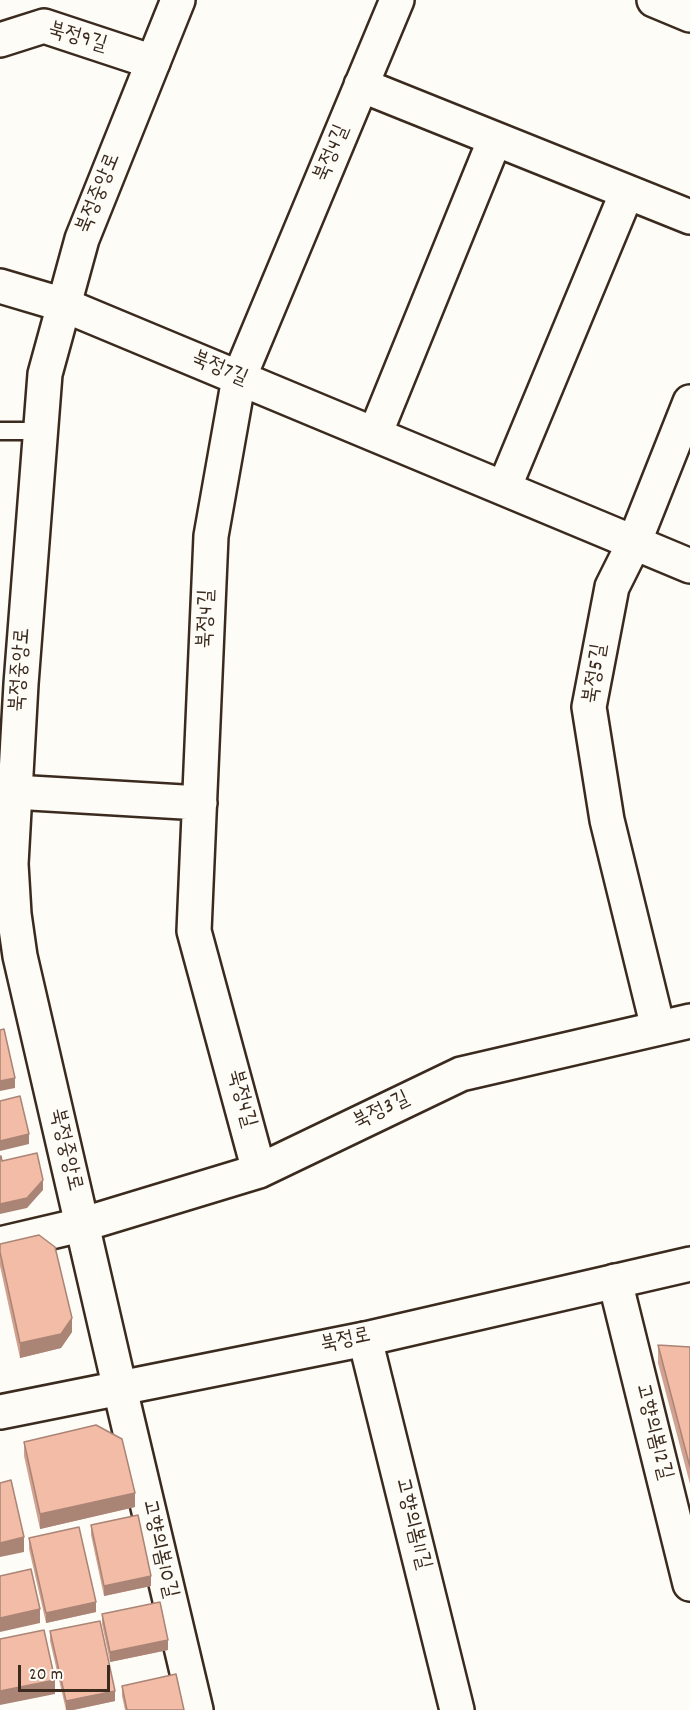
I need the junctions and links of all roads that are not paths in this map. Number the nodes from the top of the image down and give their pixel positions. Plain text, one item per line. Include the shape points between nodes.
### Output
1 (178, 0) edge
2 (397, 0) edge
3 (654, 0) edge
4 (690, 15) edge
5 (0, 40) edge
6 (153, 62) junction
7 (362, 85) junction
8 (495, 139) junction
9 (627, 192) junction
10 (690, 217) edge
11 (0, 286) edge
12 (64, 305) junction
13 (239, 378) junction
14 (690, 402) edge
15 (0, 431) edge
16 (40, 431) junction
17 (375, 434) junction
18 (504, 488) junction
19 (634, 543) junction
20 (690, 566) edge
21 (5, 789) edge
22 (200, 803) junction
23 (690, 1021) edge
24 (658, 1028) junction
25 (259, 1171) junction
26 (81, 1225) junction
27 (0, 1244) edge
28 (690, 1264) edge
29 (615, 1281) junction
30 (365, 1339) junction
31 (120, 1389) junction
32 (0, 1412) edge
33 (690, 1584) edge
34 (196, 1710) edge
35 (458, 1710) edge

1 - 6 street, 북정중앙로
2 - 7 street, 북정4길
3 - 4 street
5 - 6 street, 북정9길 via 44,26
6 - 12 street, 북정중앙로 via 82,238
7 - 8 street
7 - 13 street, 북정4길
8 - 9 street
8 - 17 street
9 - 10 street
9 - 18 street
11 - 12 street, 북정7길
12 - 13 street, 북정7길
12 - 16 street, 북정중앙로 via 45,374
13 - 17 street, 북정7길
13 - 22 street, 북정4길 via 211,536
14 - 19 street, 북정5길
15 - 16 lane
16 - 21 street, 북정중앙로
17 - 18 street, 북정7길
18 - 19 street, 북정7길
19 - 20 street, 북정7길
19 - 24 street, 북정5길 via 612,587 590,707 607,820
21 - 22 street
21 - 26 street, 북정중앙로 via 20,956
22 - 25 street, 북정4길 via 194,931
23 - 24 street, 북정3길
24 - 25 street, 북정3길 via 461,1074
25 - 26 street, 북정3길
26 - 27 street, 북정3길
26 - 31 street, 북정중앙로
28 - 29 street, 북정로
29 - 30 street, 북정로
29 - 33 street, 고향의봄12길
30 - 31 street, 북정로
30 - 35 street, 고향의봄11길
31 - 32 street, 북정로
31 - 34 street, 고향의봄10길

